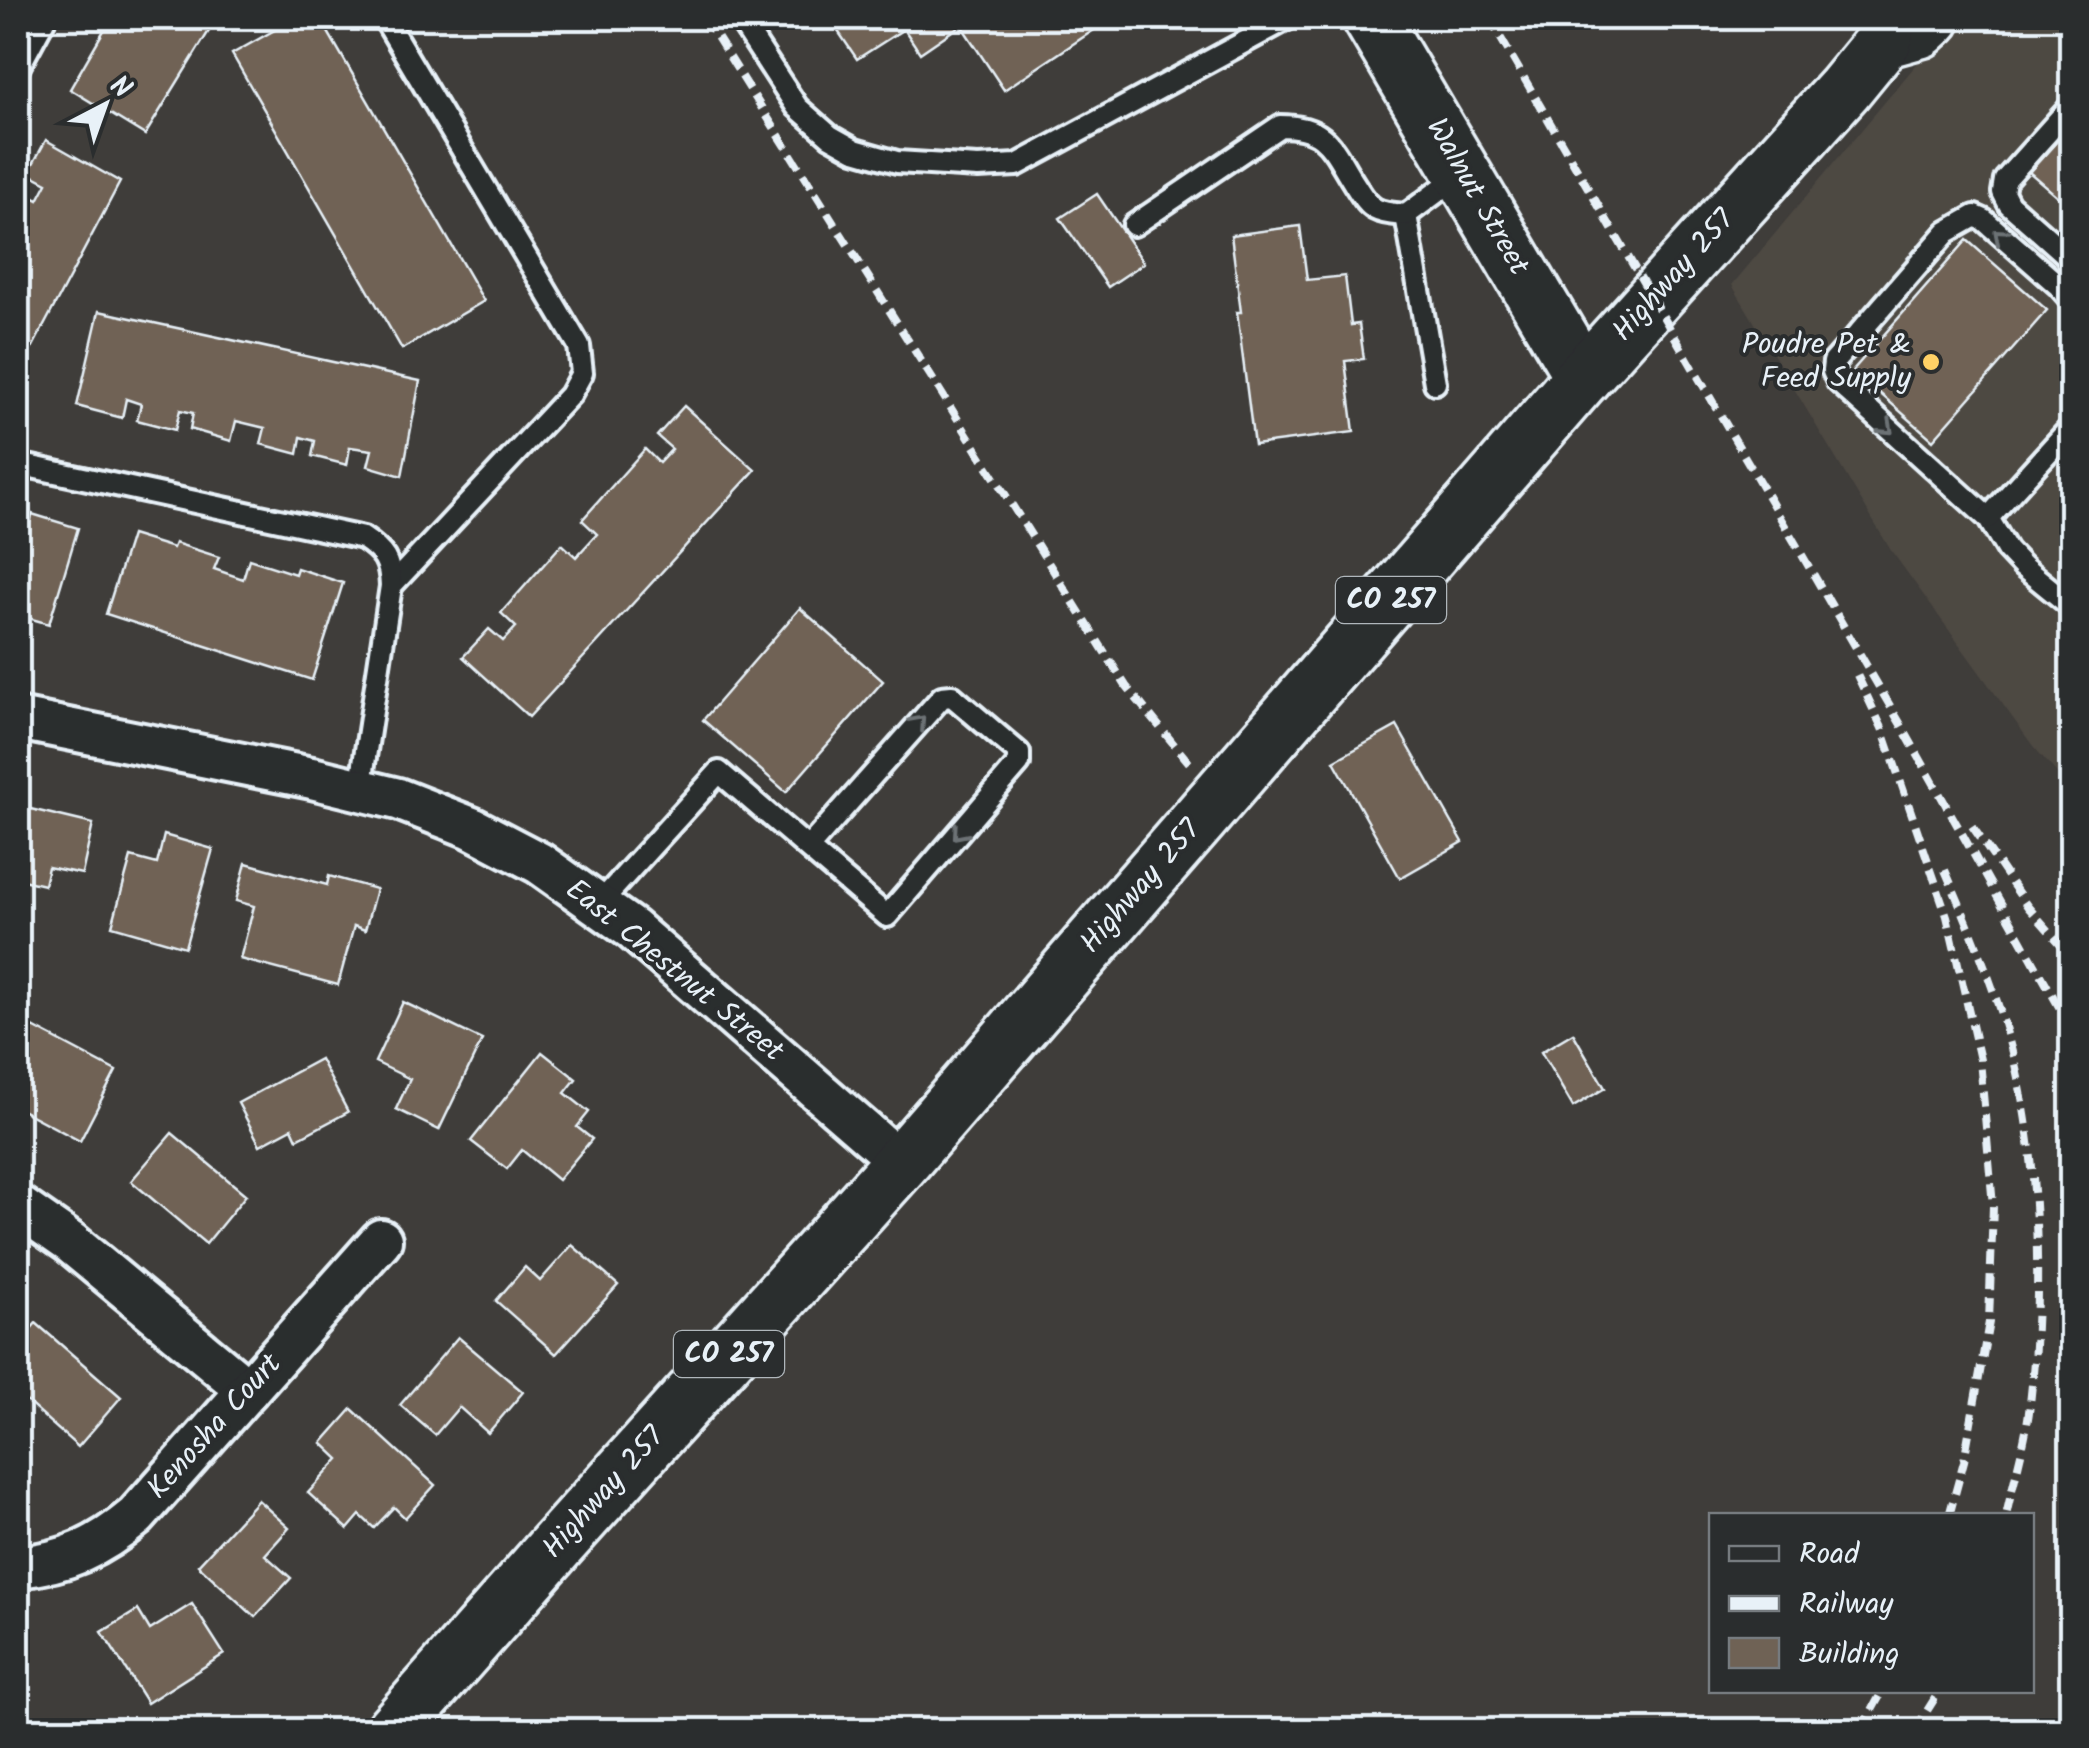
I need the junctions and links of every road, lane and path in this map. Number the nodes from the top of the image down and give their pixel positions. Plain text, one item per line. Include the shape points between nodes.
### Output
1 (45, 18) edge
2 (384, 18) edge
3 (739, 18) edge
4 (1289, 18) edge
5 (1371, 18) edge
6 (1933, 18) edge
7 (1886, 29) edge
8 (18, 68) edge
9 (2072, 105) edge
10 (1463, 172) junction
11 (1406, 215) junction
12 (1134, 225) dead end
13 (2072, 260) edge
14 (2072, 301) edge
15 (1583, 377) junction
16 (1435, 382) dead end
17 (2072, 426) edge
18 (18, 464) edge
19 (1988, 518) junction
20 (390, 586) junction
21 (2072, 607) edge
22 (18, 719) edge
23 (360, 790) junction
24 (808, 848) junction
25 (598, 904) junction
26 (900, 1162) junction
27 (18, 1206) edge
28 (381, 1240) dead end
29 (248, 1390) junction
30 (18, 1567) edge
31 (394, 1730) edge

1 - 8 lane
2 - 20 lane via 579,346 582,373 570,396
3 - 4 lane via 797,107 830,136 897,162 978,167 1016,165
5 - 10 main road, Walnut Street
6 - 7 main road, Highway 257 / CO 257 via 1920,30
7 - 15 main road, Highway 257 / CO 257 via 1844,89
9 - 13 lane via 2005,180 2002,192
10 - 11 lane
10 - 15 main road, Walnut Street
11 - 12 lane via 1374,209 1314,131 1280,126
11 - 16 lane
14 -> 19 lane via 1975,216 1947,232 1834,362 1838,382
15 - 26 main road, Highway 257 / CO 257
17 - 19 lane
18 - 20 lane via 363,538 390,567
19 - 21 lane via 2007,550
20 - 23 lane
22 - 23 street, East Chestnut Street
23 - 25 street, East Chestnut Street via 472,828
24 -> 24 lane via 942,697 952,696 1020,753 1019,763 887,916
24 - 25 lane via 719,772
25 - 26 street, East Chestnut Street
26 - 31 main road, Highway 257 / CO 257
27 - 29 street
28 - 29 street, Kenosha Court
29 - 30 street, Kenosha Court via 112,1537 74,1556

